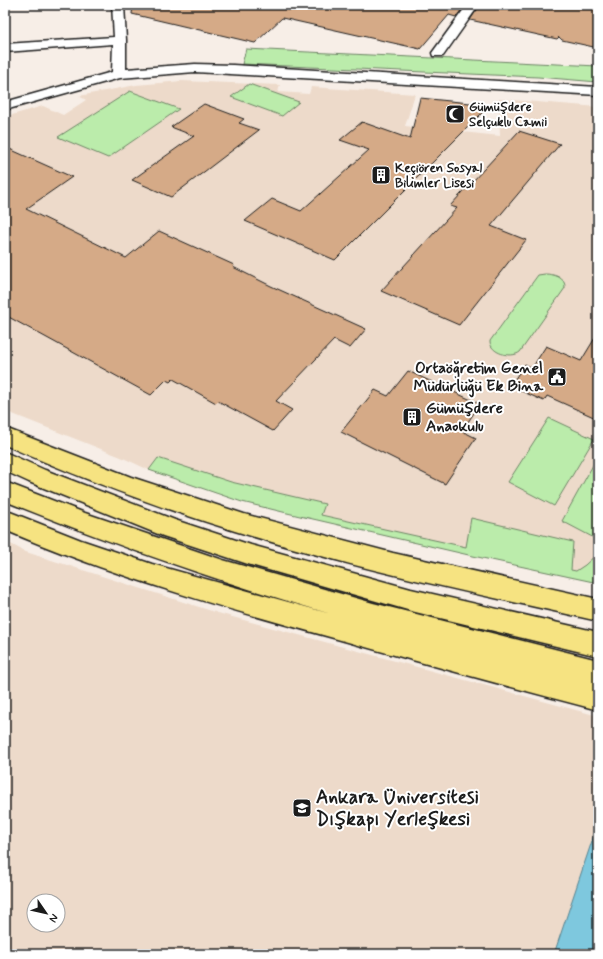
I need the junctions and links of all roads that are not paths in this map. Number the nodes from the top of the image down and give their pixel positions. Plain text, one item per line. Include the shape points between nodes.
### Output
1 (118, 5) edge
2 (473, 5) edge
3 (120, 40) junction
4 (5, 48) edge
5 (438, 53) dead end
6 (119, 74) junction
7 (598, 91) edge
8 (7, 103) edge
9 (5, 436) edge
10 (5, 461) edge
11 (5, 491) edge
12 (5, 520) edge
13 (598, 610) edge
14 (598, 644) edge
15 (598, 673) edge
16 (598, 698) edge

1 - 3 street
2 - 5 street
3 - 4 street
3 - 6 street
6 - 7 street via 195,68 233,69
6 - 8 street
9 - 13 main road via 139,490 209,513 326,547
10 - 14 main road via 50,482 171,530 251,556 411,600
11 - 15 main road via 115,535 255,581
12 - 16 main road via 106,559 186,584

